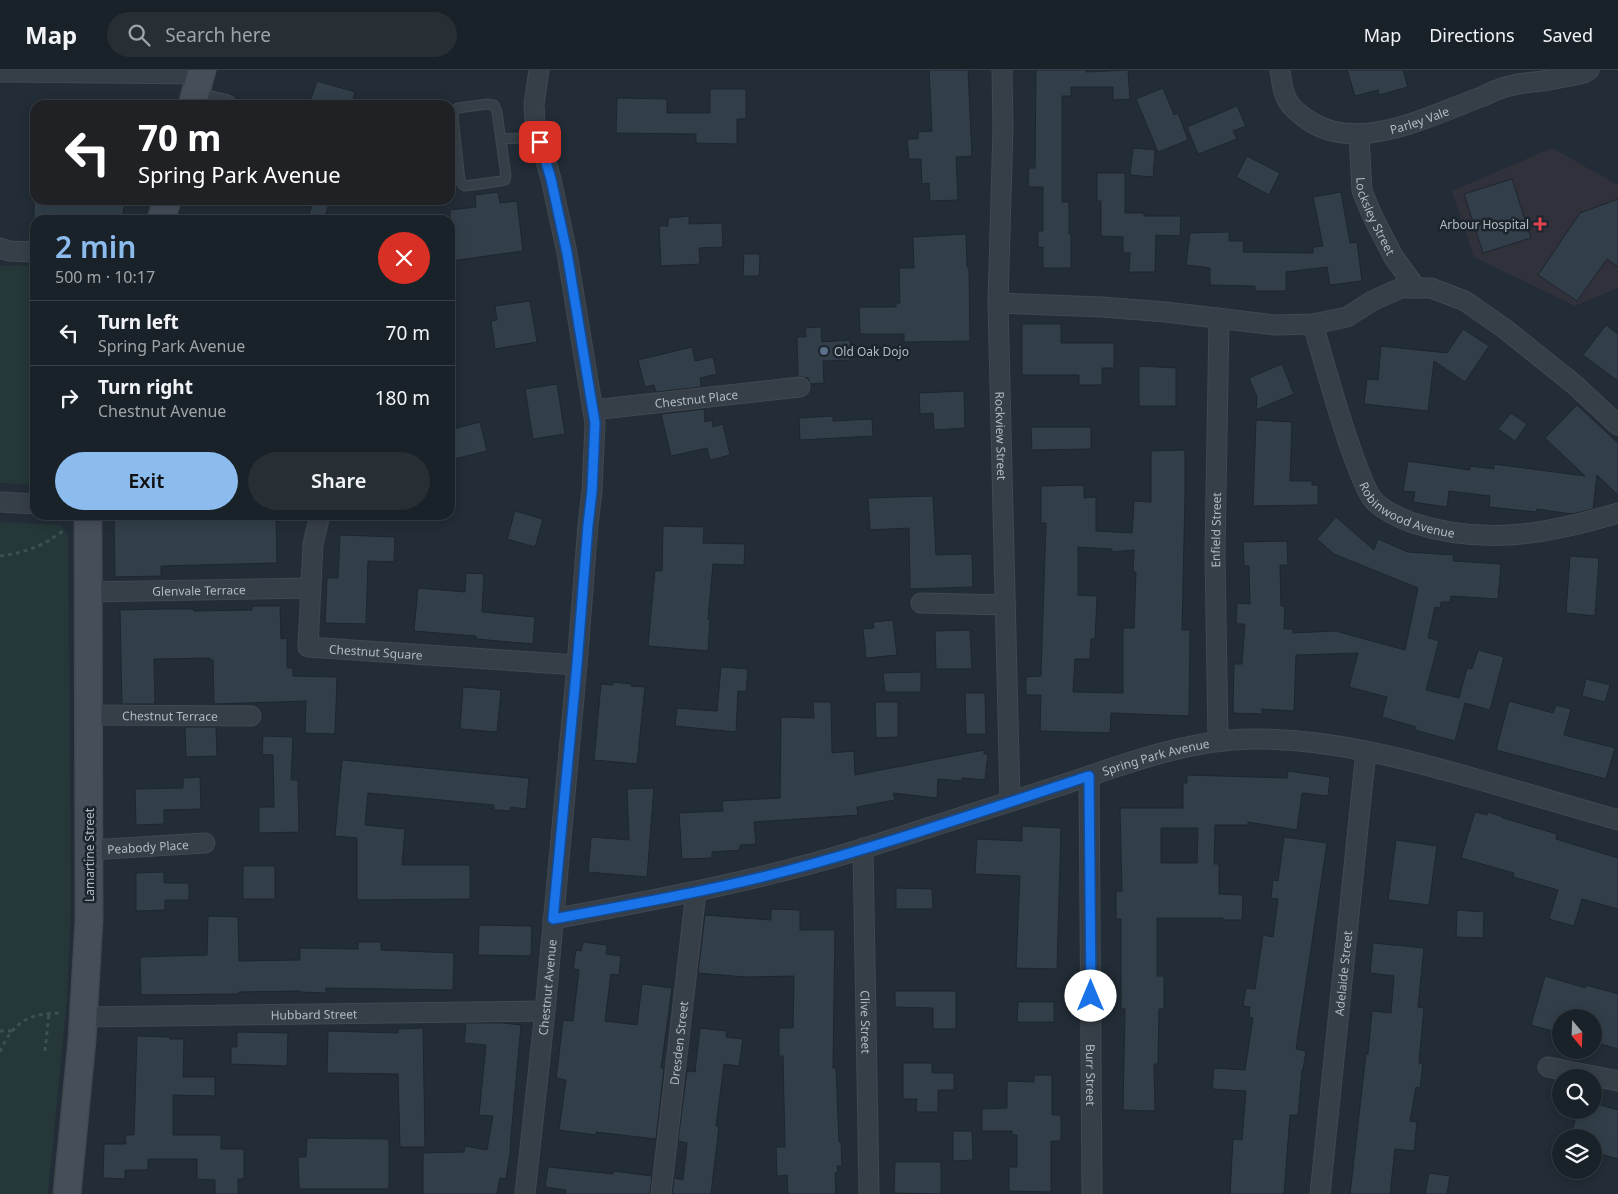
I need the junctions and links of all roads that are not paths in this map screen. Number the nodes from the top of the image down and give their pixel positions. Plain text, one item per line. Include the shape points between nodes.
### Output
1 (539, 70) edge
2 (1002, 70) edge
3 (1280, 70) edge
4 (1589, 70) edge
5 (0, 72) edge
6 (197, 87) edge
7 (219, 100) edge
8 (455, 110) edge
9 (455, 132) edge
10 (1358, 135) junction
11 (538, 137) junction
12 (502, 139) junction
13 (0, 248) edge
14 (30, 252) edge
15 (1416, 288) junction
16 (998, 303) junction
17 (1219, 318) junction
18 (1312, 324) junction
19 (800, 387) dead end
20 (593, 410) junction
21 (1618, 425) edge
22 (0, 502) edge
23 (30, 504) edge
24 (1618, 513) edge
25 (79, 520) edge
26 (319, 520) edge
27 (310, 588) junction
28 (88, 592) junction
29 (921, 603) dead end
30 (1006, 605) junction
31 (577, 664) junction
32 (89, 715) junction
33 (251, 716) dead end
34 (1218, 742) junction
35 (1366, 751) junction
36 (1089, 776) junction
37 (1010, 801) junction
38 (1618, 820) edge
39 (205, 842) dead end
40 (863, 848) junction
41 (90, 850) junction
42 (696, 892) junction
43 (553, 919) junction
44 (545, 1011) junction
45 (77, 1015) junction
46 (1548, 1067) dead end
47 (1618, 1081) edge
48 (67, 1194) edge
49 (525, 1194) edge
50 (661, 1194) edge
51 (869, 1194) edge
52 (1092, 1194) edge
53 (1320, 1194) edge

1 - 11 street, Chestnut Avenue via 534,104
2 - 16 street, Rockview Street
3 - 10 street, Parley Vale via 1288,103 1300,116 1321,129
4 - 10 street, Parley Vale via 1509,86 1428,117
5 - 6 street
6 - 7 street
8 - 12 lane via 494,105
9 - 12 lane via 462,184 465,186 505,180
10 - 15 street, Locksley Street via 1362,191 1393,256
11 - 12 lane
11 - 20 street, Chestnut Avenue via 567,253
13 - 14 street
15 - 18 street via 1401,288 1347,317
15 - 21 street via 1431,288 1465,301 1505,328
16 - 17 street via 1102,307
16 - 30 street, Rockview Street
17 - 18 street via 1275,325
17 - 34 street, Enfield Street via 1215,554
18 - 24 street, Robinwood Avenue via 1358,469 1372,499 1396,517 1436,530 1480,536 1514,536 1564,528
19 - 20 street, Chestnut Place
20 - 31 street, Chestnut Avenue via 592,491
22 - 23 street
25 - 28 street, Lamartine Street
26 - 27 street, Chestnut Square via 313,544
27 - 28 street, Glenvale Terrace
27 - 31 street, Chestnut Square via 308,647
28 - 32 street, Lamartine Street
29 - 30 street
30 - 37 street, Rockview Street
31 - 43 street, Chestnut Avenue
32 - 33 street, Chestnut Terrace
32 - 41 street, Lamartine Street
34 - 35 street, Spring Park Avenue via 1285,740
34 - 36 street, Spring Park Avenue via 1178,749
35 - 38 street, Spring Park Avenue via 1434,767
35 - 53 street, Adelaide Street
36 - 37 street, Spring Park Avenue
36 - 52 street, Burr Street
37 - 40 street, Spring Park Avenue
39 - 41 street, Peabody Place
40 - 42 street, Spring Park Avenue
40 - 51 street, Clive Street
41 - 45 street, Lamartine Street via 89,935
42 - 43 street, Spring Park Avenue
42 - 50 street, Dresden Street
43 - 44 street, Chestnut Avenue
44 - 45 street, Hubbard Street
44 - 49 street, Chestnut Avenue
45 - 48 street, Lamartine Street
46 - 47 street

